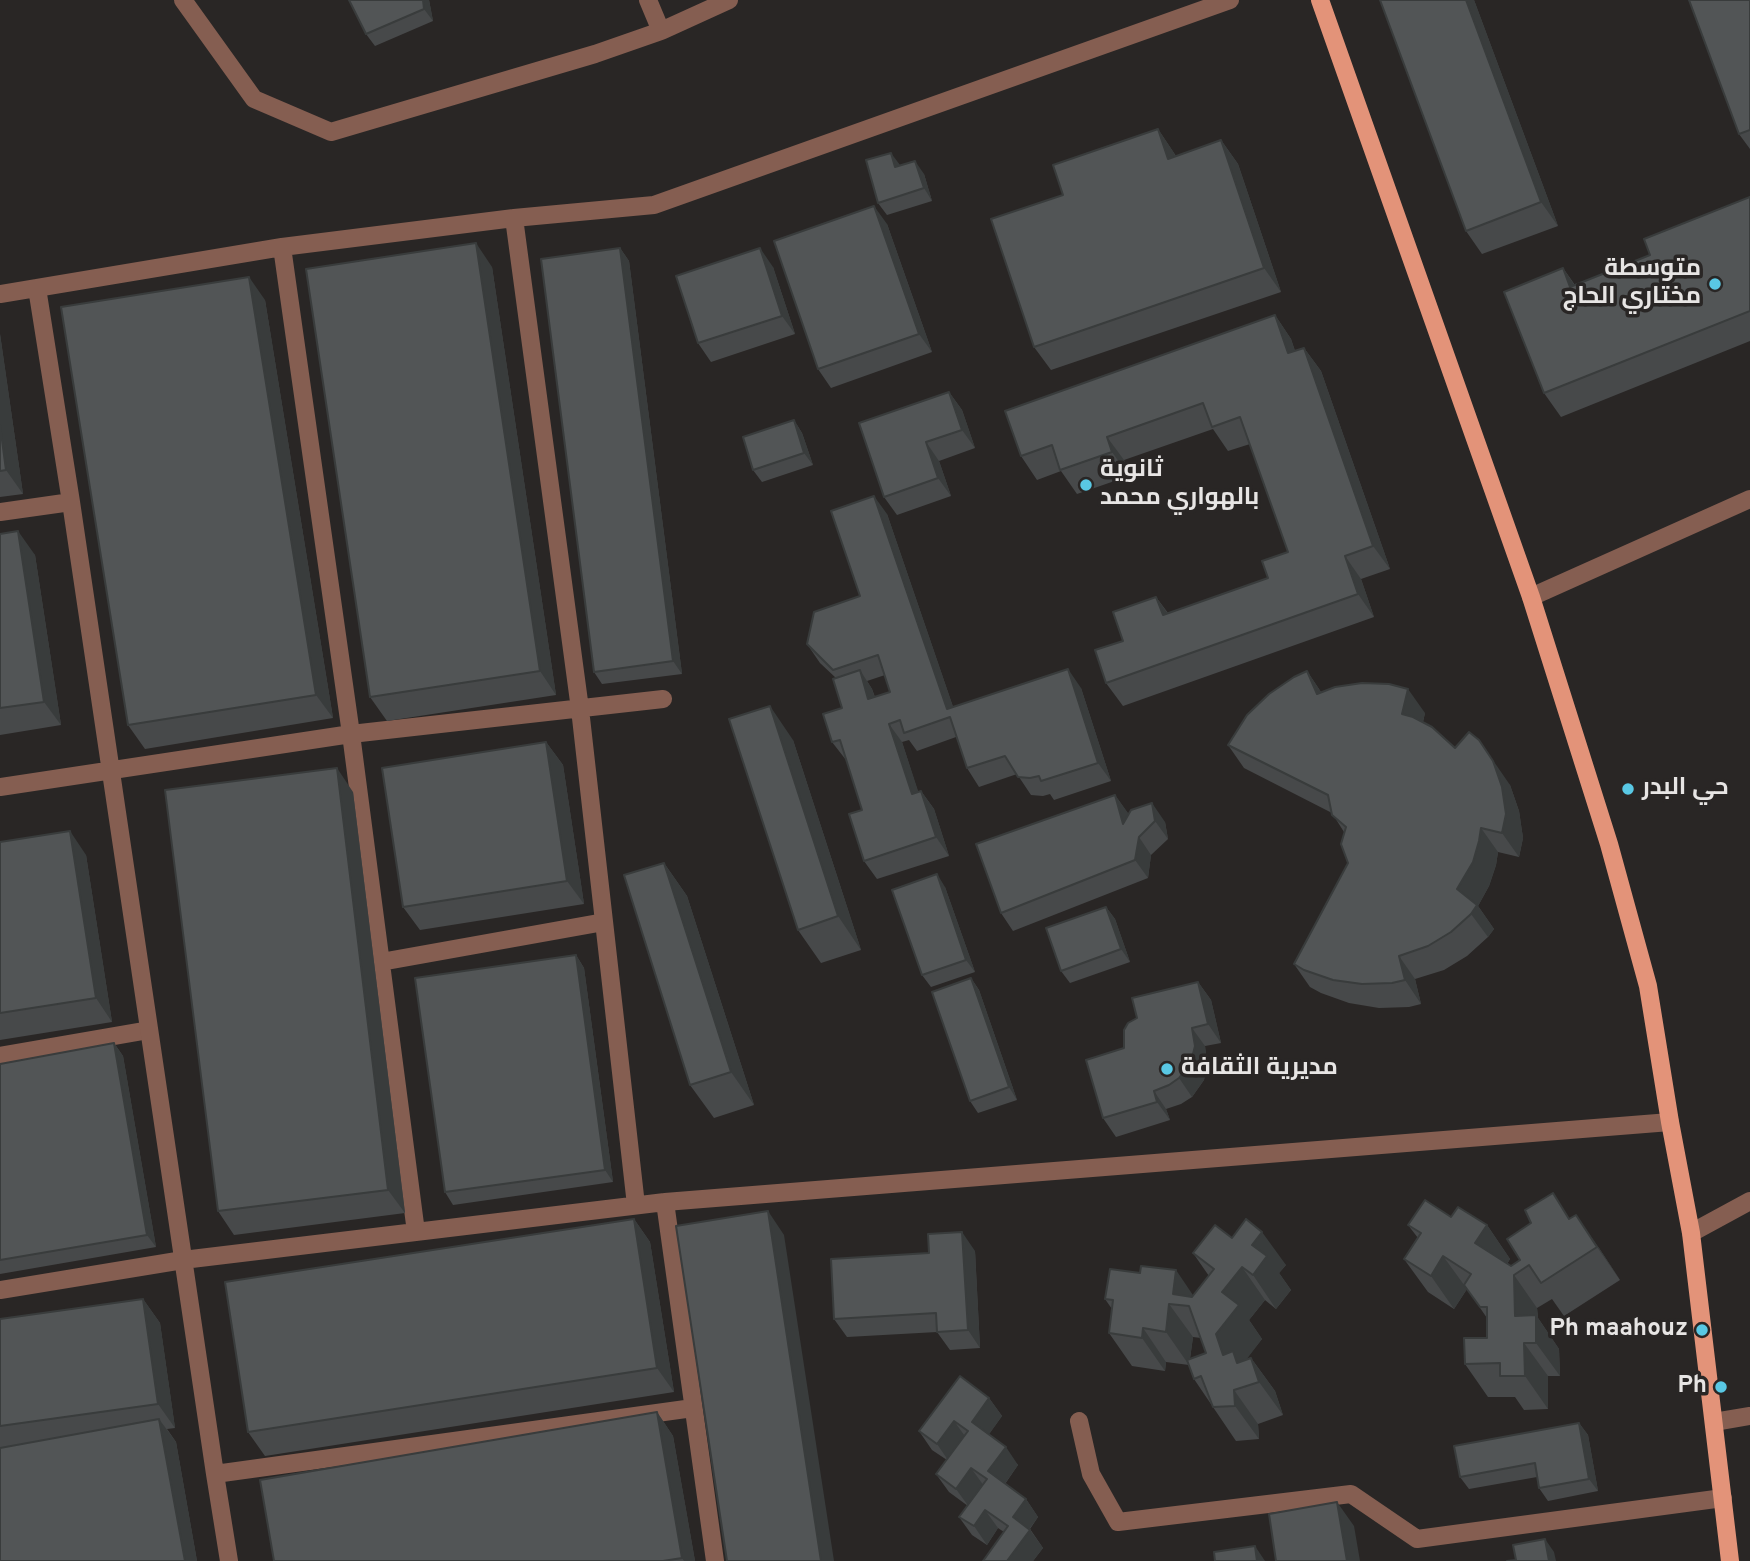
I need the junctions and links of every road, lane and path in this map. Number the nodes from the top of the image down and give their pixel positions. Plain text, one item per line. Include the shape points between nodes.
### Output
1 (183, 0) edge
2 (648, 0) edge
3 (729, 0) edge
4 (1230, 0) edge
5 (1320, 0) edge
6 (661, 31) junction
7 (514, 218) junction
8 (282, 247) junction
9 (37, 288) junction
10 (0, 294) edge
11 (1750, 499) edge
12 (71, 502) junction
13 (0, 512) edge
14 (1531, 597) junction
15 (663, 699) dead end
16 (580, 709) junction
17 (351, 734) junction
18 (111, 771) junction
19 (0, 787) edge
20 (604, 922) junction
21 (381, 961) junction
22 (149, 1030) junction
23 (0, 1056) edge
24 (1670, 1122) junction
25 (1750, 1201) edge
26 (665, 1202) junction
27 (636, 1205) junction
28 (416, 1232) junction
29 (1691, 1233) junction
30 (183, 1260) junction
31 (0, 1290) edge
32 (693, 1408) junction
33 (1750, 1416) edge
34 (1079, 1421) dead end
35 (1714, 1422) junction
36 (215, 1474) junction
37 (1723, 1498) junction
38 (229, 1561) edge
39 (715, 1561) edge
40 (1730, 1561) edge

1 - 6 street via 254,99 331,132
2 - 6 street
3 - 6 street
4 - 7 street via 654,205
5 - 14 main road
7 - 8 street
7 - 16 street
8 - 9 street
8 - 17 street
9 - 10 street
9 - 12 street
11 - 14 street
12 - 13 street
12 - 18 street
14 - 24 main road via 1609,844 1648,986
15 - 16 street
16 - 17 street
16 - 20 street
17 - 18 street
17 - 21 street
18 - 19 street
18 - 22 street
20 - 21 street
20 - 27 street
21 - 28 street
22 - 23 street
22 - 30 street
24 - 26 street
24 - 29 main road
25 - 29 street
26 - 27 street
26 - 32 street
27 - 28 street
28 - 30 street
29 - 35 main road
30 - 31 street
30 - 36 street
32 - 36 street
32 - 39 street
33 - 35 street
34 - 37 street via 1091,1474 1118,1522 1351,1494 1417,1539
35 - 37 main road
36 - 38 street
37 - 40 main road

